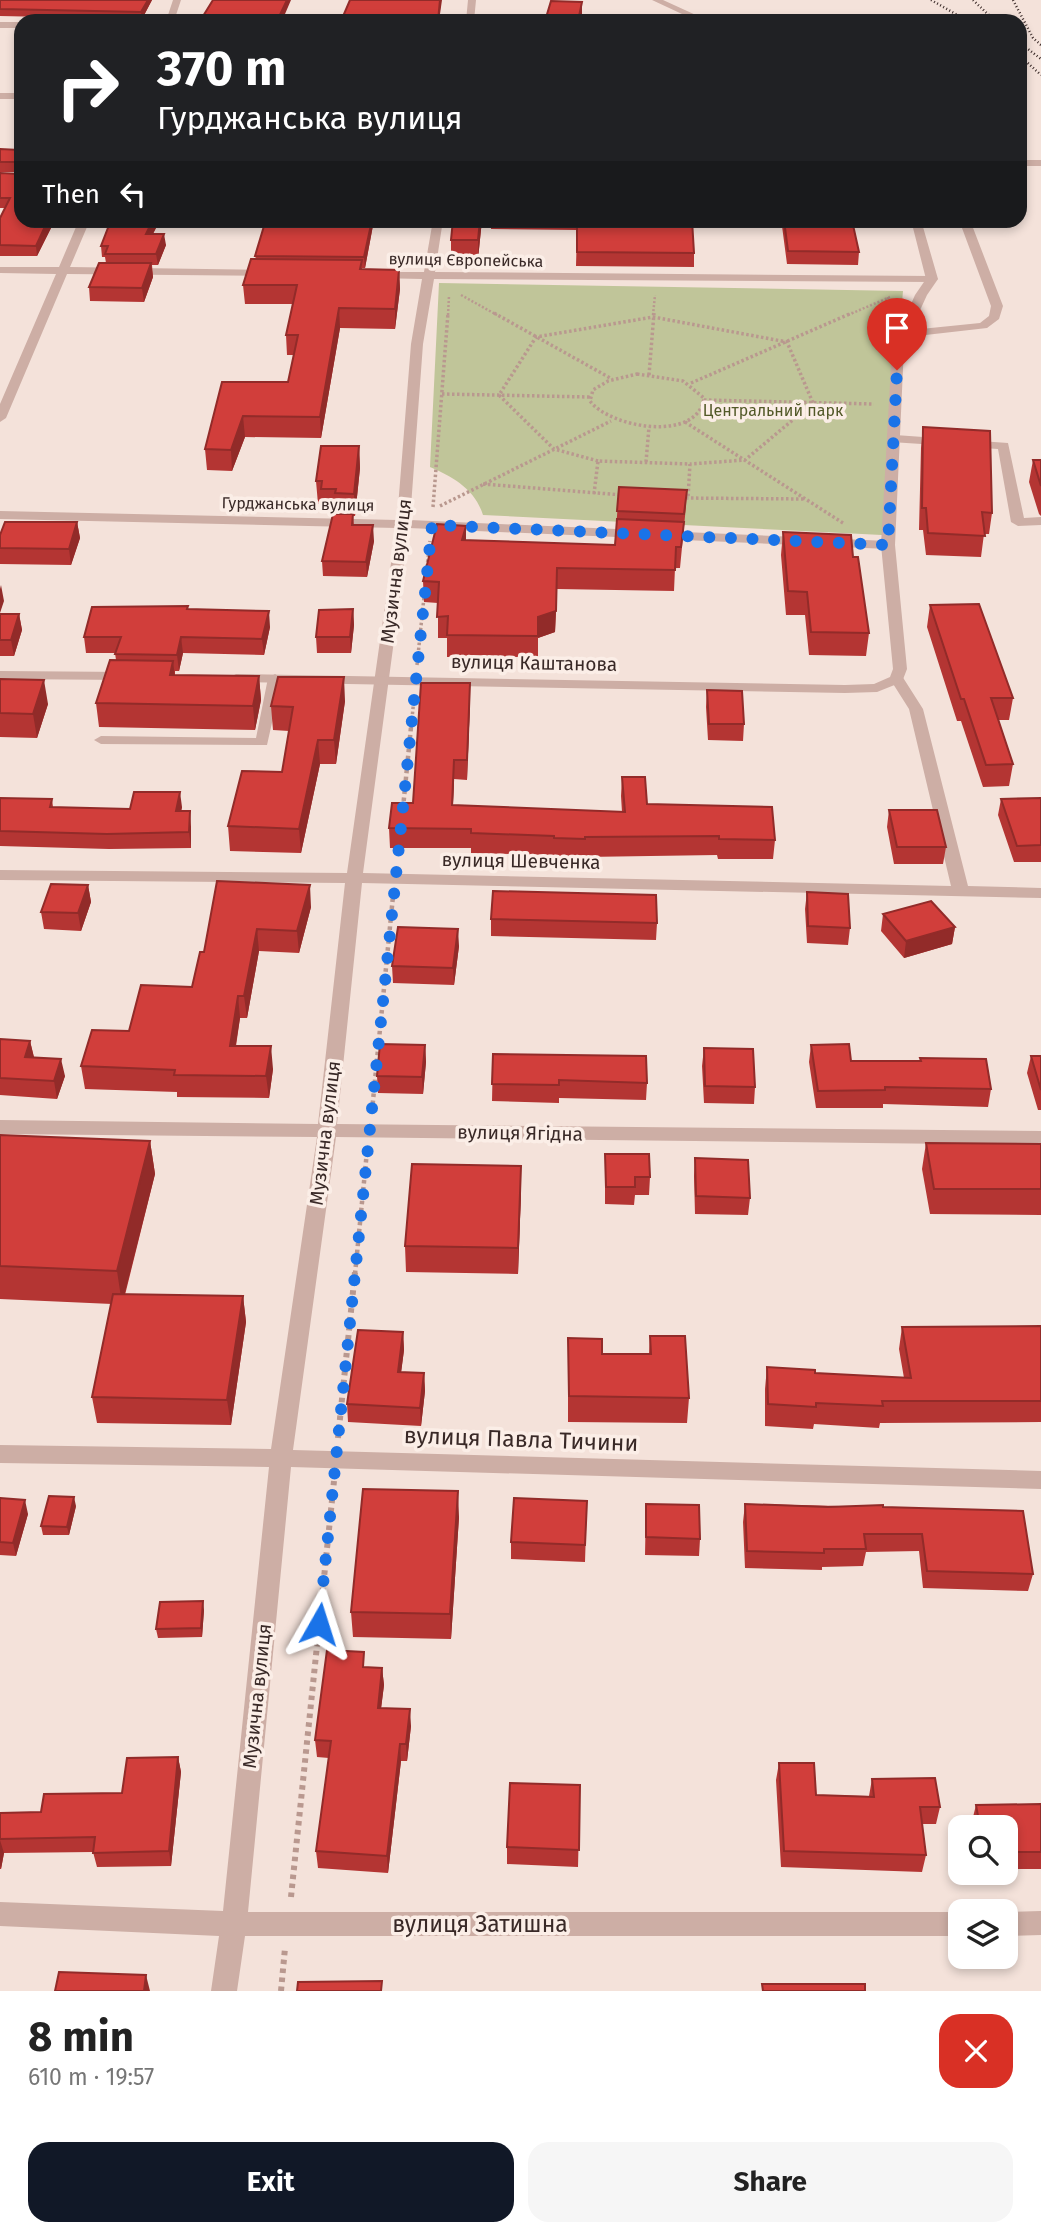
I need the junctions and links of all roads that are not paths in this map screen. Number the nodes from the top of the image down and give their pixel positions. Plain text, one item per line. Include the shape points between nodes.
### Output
1 (656, 0) edge
2 (689, 14) edge
3 (83, 228) edge
4 (436, 228) edge
5 (918, 228) edge
6 (967, 228) edge
7 (0, 270) edge
8 (65, 270) junction
9 (288, 274) edge
10 (358, 275) edge
11 (427, 276) junction
12 (932, 279) junction
13 (905, 334) junction
14 (0, 418) edge
15 (895, 439) junction
16 (0, 515) edge
17 (404, 516) junction
18 (1041, 521) edge
19 (888, 545) junction
20 (899, 674) junction
21 (0, 675) edge
22 (138, 676) edge
23 (220, 677) edge
24 (275, 678) junction
25 (382, 679) junction
26 (101, 740) dead end
27 (0, 874) edge
28 (354, 878) junction
29 (961, 892) junction
30 (1041, 894) edge
31 (0, 1127) edge
32 (327, 1131) junction
33 (1041, 1138) edge
34 (0, 1454) edge
35 (281, 1458) junction
36 (1041, 1480) edge
37 (0, 1914) edge
38 (1041, 1923) edge
39 (234, 1924) junction
40 (948, 1924) edge
41 (1018, 1924) edge
42 (224, 1991) edge

1 - 2 street
3 - 8 street
4 - 11 street, Музична вулиця
5 - 12 street
6 - 13 street via 997,306 995,317 983,326
7 - 8 street
8 - 9 street
8 - 14 street
10 - 11 street, вулиця Європейська
11 - 12 street, вулиця Європейська
11 - 17 street, Музична вулиця
12 - 13 street
13 - 15 street via 898,347
15 - 18 street via 1004,446 1018,522
15 - 19 street
16 - 17 street, Гурджанська вулиця
17 - 19 street, Гурджанська вулиця via 432,525
17 - 25 street, Музична вулиця
19 - 20 street
20 - 25 street, вулиця Каштанова via 877,688 845,689
20 - 29 street via 916,709
21 - 22 street
23 - 24 street, вулиця Каштанова
24 - 25 street, вулиця Каштанова
24 - 26 lane via 262,742
25 - 28 street, Музична вулиця
27 - 28 street, вулиця Шевченка
28 - 29 street, вулиця Шевченка
28 - 32 street, Музична вулиця
29 - 30 street, вулиця Шевченка
31 - 32 street, вулиця Ягідна
32 - 33 street, вулиця Ягідна
32 - 35 street, Музична вулиця
34 - 35 street, вулиця Павла Тичини
35 - 36 street, вулиця Павла Тичини
35 - 39 street, Музична вулиця
37 - 39 street, вулиця Затишна
38 - 41 street
39 - 40 street, вулиця Затишна
39 - 42 street, Музична вулиця

